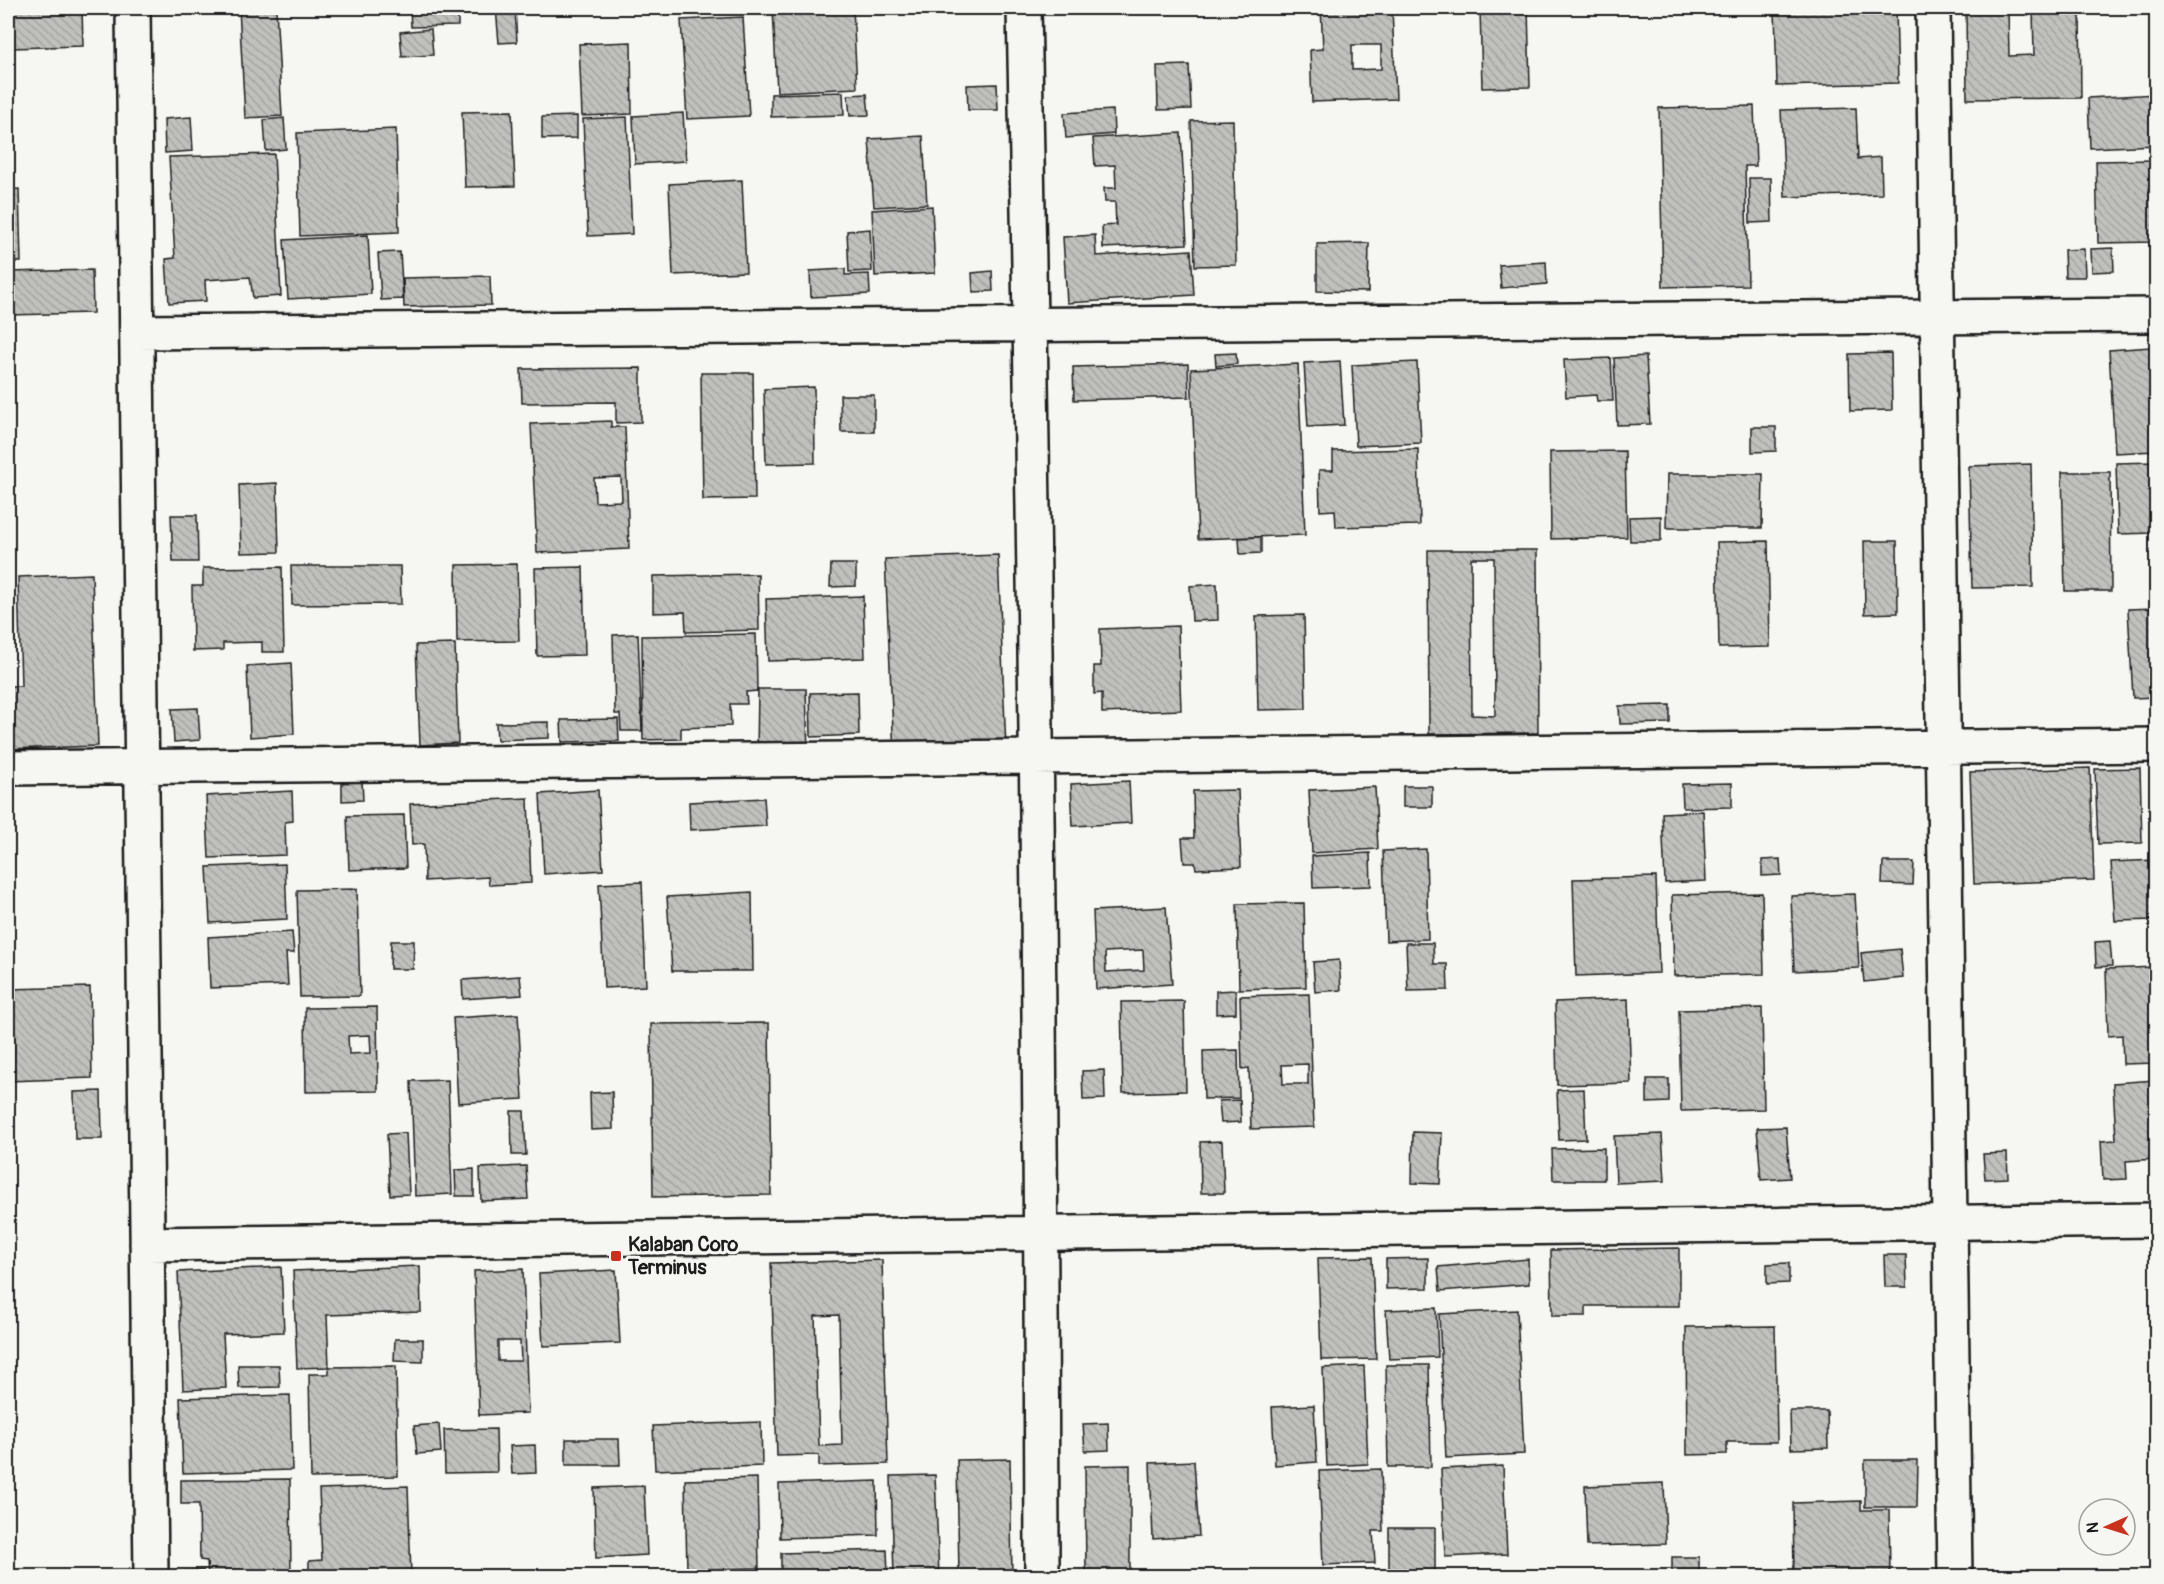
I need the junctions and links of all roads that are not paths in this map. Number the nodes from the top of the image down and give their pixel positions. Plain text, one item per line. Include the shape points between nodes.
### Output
1 (133, 8) edge
2 (1024, 8) edge
3 (1933, 8) edge
4 (2157, 315) edge
5 (1937, 317) junction
6 (1031, 324) junction
7 (137, 332) junction
8 (2157, 745) edge
9 (1943, 747) junction
10 (1036, 757) junction
11 (142, 766) junction
12 (8, 768) edge
13 (2157, 1220) edge
14 (1950, 1222) junction
15 (1041, 1233) junction
16 (147, 1244) junction
17 (151, 1576) edge
18 (1042, 1576) edge
19 (1955, 1576) edge

1 - 7 street
2 - 6 street
3 - 5 street
4 - 5 street
5 - 6 street
5 - 9 street
6 - 7 street
6 - 10 street
7 - 11 street
8 - 9 street
9 - 10 street
9 - 14 street
10 - 11 street
10 - 15 street
11 - 12 street
11 - 16 street
13 - 14 street
14 - 15 street
14 - 19 street
15 - 16 street
15 - 18 street
16 - 17 street

